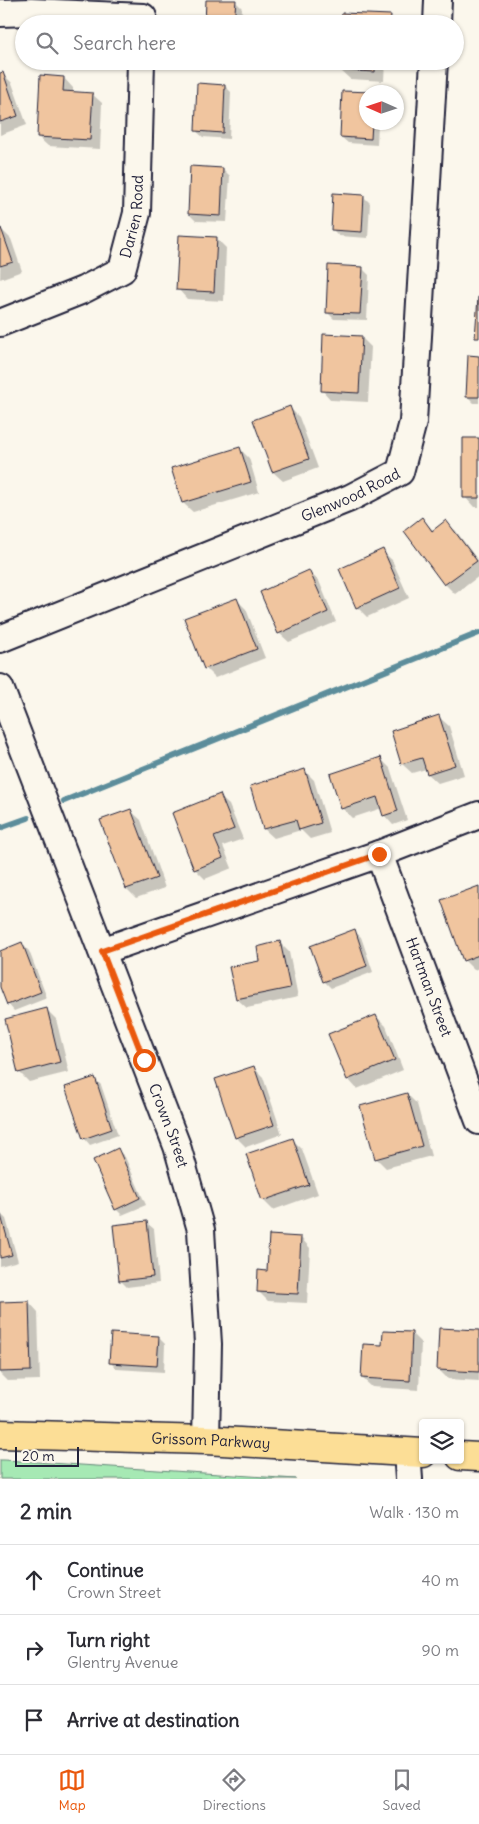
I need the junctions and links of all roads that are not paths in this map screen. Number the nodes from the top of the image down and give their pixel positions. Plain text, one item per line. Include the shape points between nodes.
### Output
1 (438, 0) edge
2 (0, 13) edge
3 (143, 13) edge
4 (437, 15) edge
5 (142, 70) edge
6 (433, 70) edge
7 (0, 323) edge
8 (0, 639) edge
9 (0, 688) edge
10 (479, 815) edge
11 (379, 854) junction
12 (102, 951) junction
13 (479, 1121) edge
14 (0, 1434) edge
15 (206, 1440) junction
16 (415, 1453) edge
17 (464, 1456) edge
18 (479, 1457) edge
19 (409, 1479) edge

1 - 4 street
2 - 3 street
5 - 7 street, Darien Road via 136,213 122,270 83,290
6 - 8 street, Glenwood Road via 413,422 400,472 350,498
9 - 12 street, Crown Street
10 - 11 street
11 - 12 street
11 - 13 street, Hartman Street
12 - 15 street, Crown Street via 177,1146 201,1230 208,1344
14 - 15 main road, Grissom Parkway
15 - 16 main road, Grissom Parkway
16 - 19 street
17 - 18 main road

